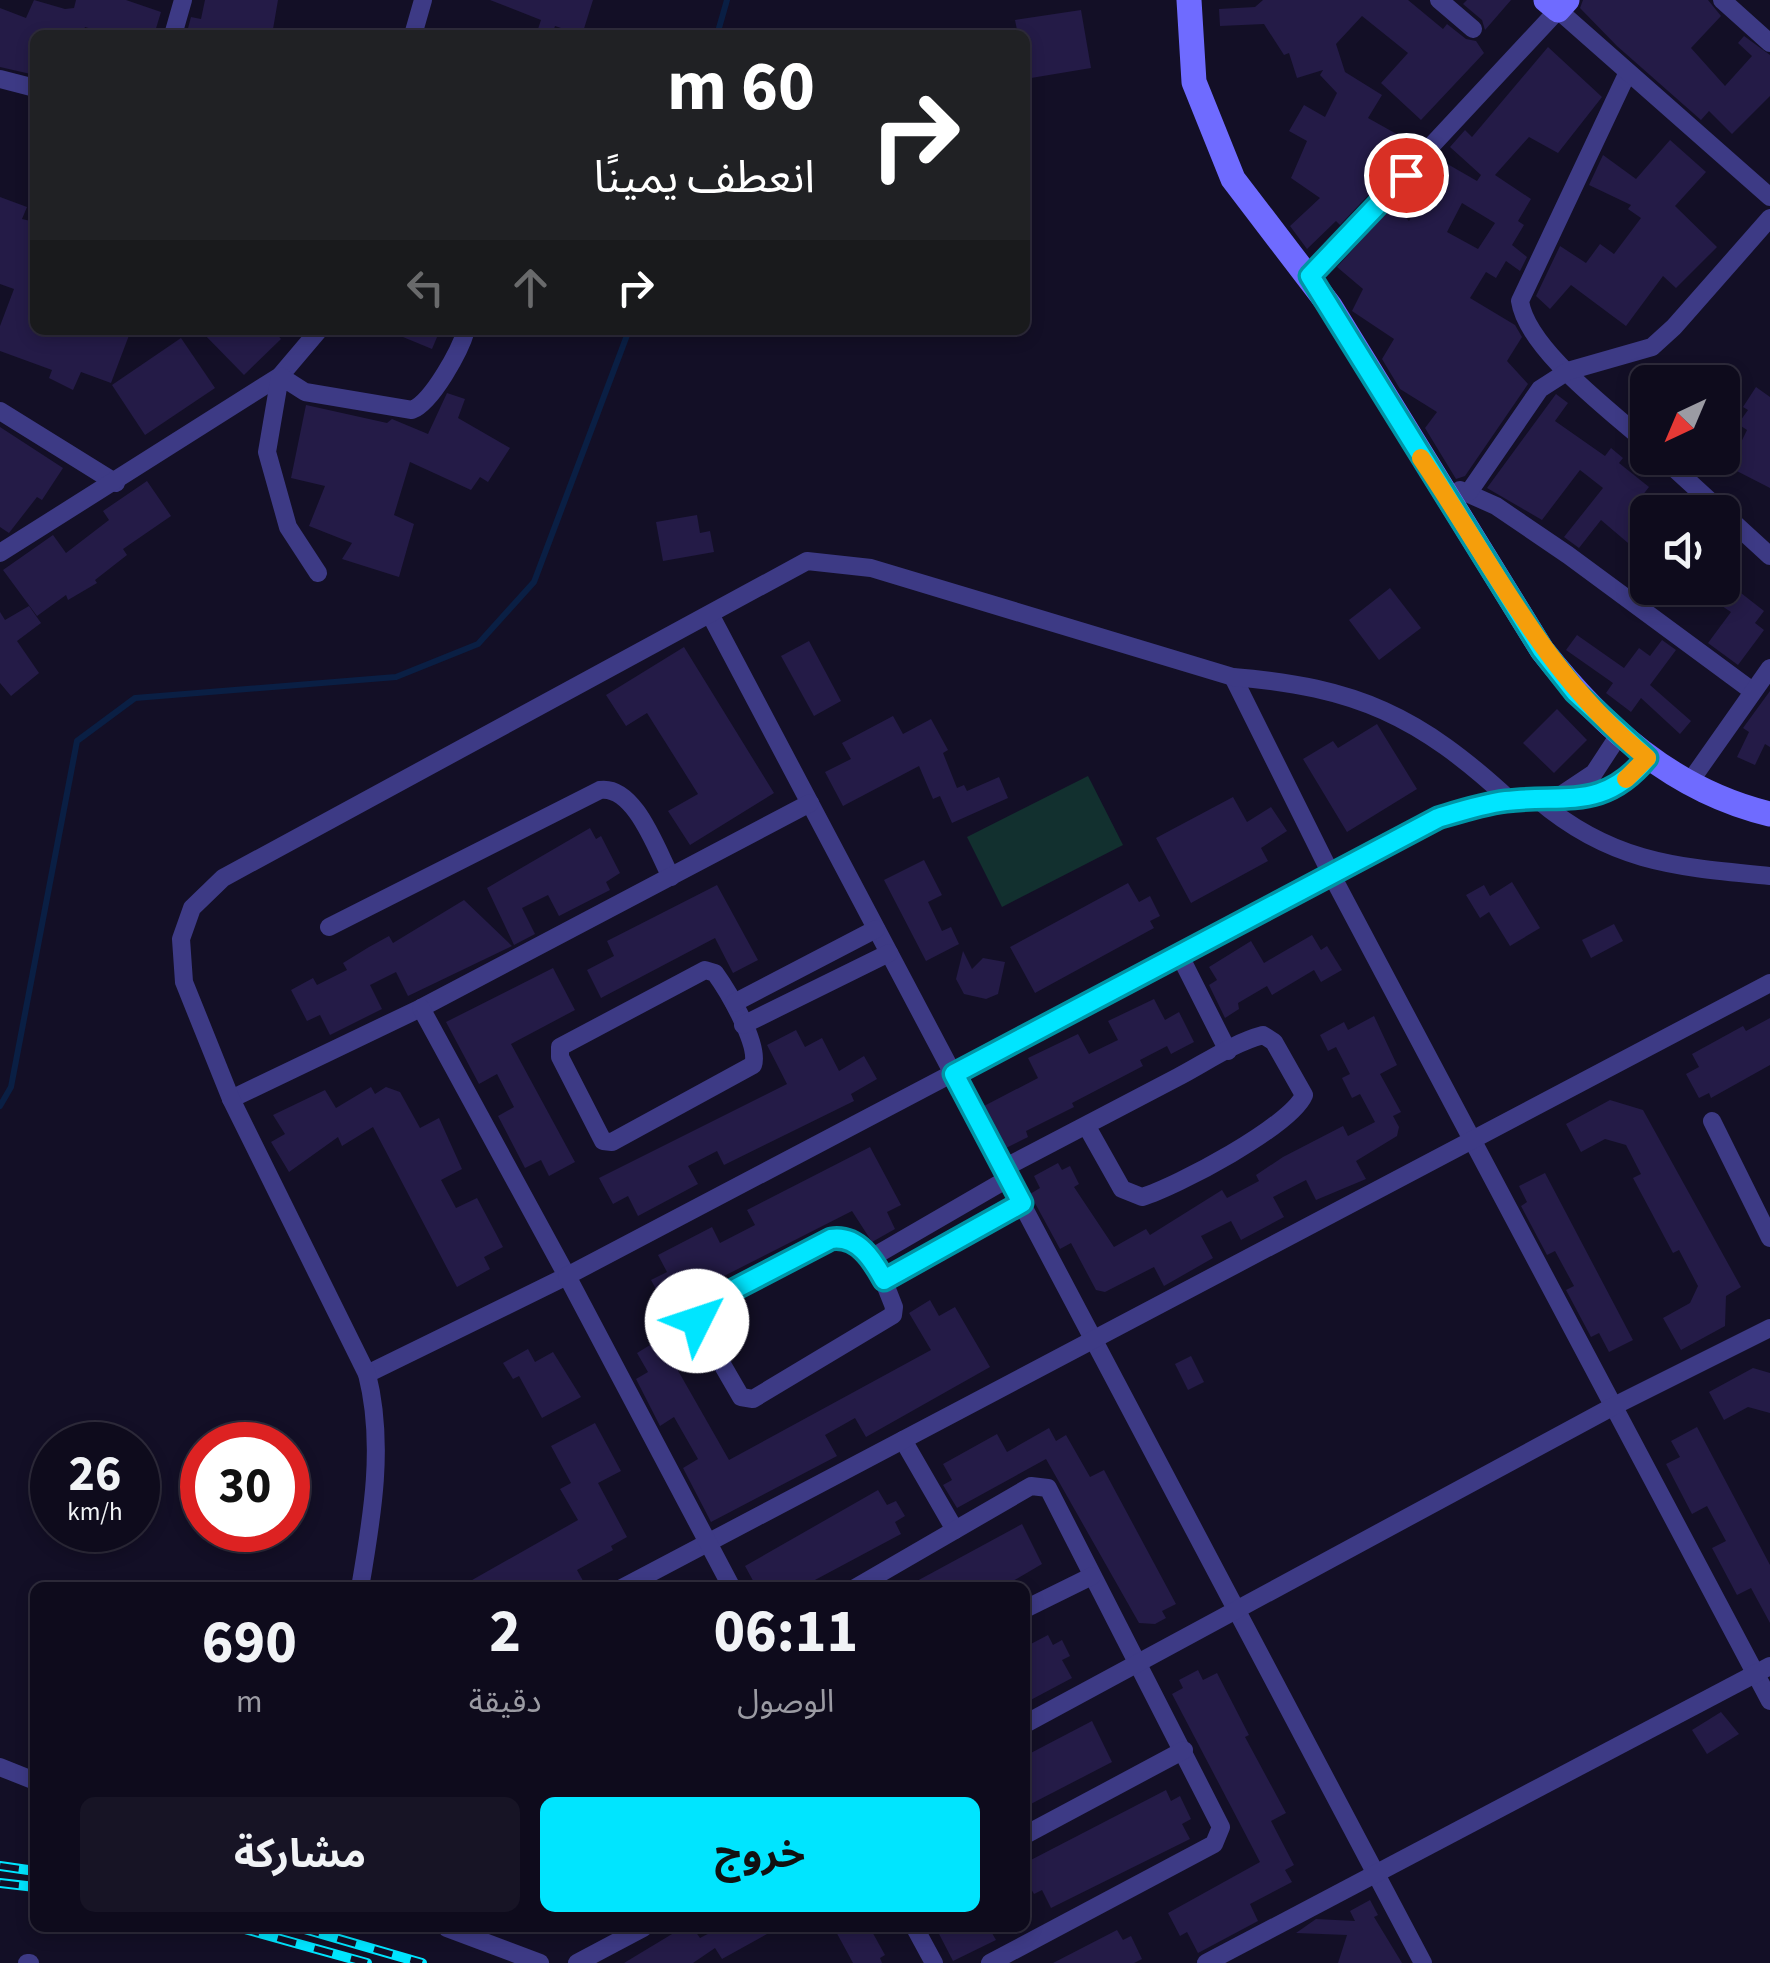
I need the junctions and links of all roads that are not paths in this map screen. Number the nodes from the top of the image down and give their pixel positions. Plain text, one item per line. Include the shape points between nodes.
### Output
1 (183, 0) edge
2 (423, 0) edge
3 (1189, 0) edge
4 (1439, 0) edge
5 (1722, 0) edge
6 (1557, 3) edge
7 (1473, 29) dead end
8 (175, 30) edge
9 (415, 30) edge
10 (1770, 43) edge
11 (1627, 74) junction
12 (0, 79) edge
13 (30, 87) edge
14 (1770, 198) edge
15 (1770, 218) edge
16 (1310, 276) junction
17 (315, 335) edge
18 (464, 335) edge
19 (1568, 370) junction
20 (280, 376) junction
21 (0, 411) edge
22 (1630, 427) edge
23 (1682, 475) edge
24 (116, 483) junction
25 (1440, 486) junction
26 (1470, 492) junction
27 (0, 554) edge
28 (1770, 556) edge
29 (318, 573) dead end
30 (711, 616) junction
31 (1770, 668) edge
32 (1233, 677) junction
33 (1751, 690) junction
34 (1619, 735) junction
35 (1647, 758) junction
36 (1689, 783) junction
37 (1558, 797) junction
38 (1510, 800) junction
39 (1538, 800) junction
40 (810, 803) junction
41 (1770, 814) edge
42 (1330, 872) junction
43 (672, 876) junction
44 (1770, 876) edge
45 (329, 927) dead end
46 (876, 930) junction
47 (889, 953) junction
48 (1178, 954) junction
49 (1770, 982) edge
50 (734, 1003) junction
51 (421, 1008) junction
52 (743, 1025) junction
53 (1228, 1051) junction
54 (954, 1074) junction
55 (231, 1099) junction
56 (1712, 1121) dead end
57 (1086, 1125) junction
58 (1471, 1140) junction
59 (1006, 1173) junction
60 (1022, 1203) junction
61 (1770, 1238) edge
62 (872, 1258) junction
63 (566, 1276) junction
64 (884, 1280) junction
65 (1770, 1328) edge
66 (1094, 1338) junction
67 (366, 1374) junction
68 (1612, 1407) junction
69 (904, 1440) junction
70 (955, 1530) junction
71 (707, 1544) junction
72 (1092, 1576) junction
73 (361, 1582) edge
74 (634, 1582) edge
75 (729, 1582) edge
76 (865, 1582) edge
77 (1030, 1606) edge
78 (1238, 1611) junction
79 (1140, 1664) junction
80 (1763, 1670) edge
81 (1770, 1701) edge
82 (1030, 1721) edge
83 (1184, 1750) junction
84 (0, 1767) edge
85 (30, 1779) edge
86 (1030, 1832) edge
87 (1373, 1874) junction
88 (458, 1932) edge
89 (636, 1932) edge
90 (916, 1932) edge
91 (1028, 1933) edge
92 (540, 1963) edge
93 (577, 1963) edge
94 (934, 1963) edge
95 (990, 1963) edge
96 (1206, 1963) edge
97 (1423, 1963) edge

1 - 8 street
2 - 9 street
3 - 16 street via 1194,82 1216,140 1253,208
4 - 7 street
5 - 10 street
6 - 11 street
6 - 16 street
11 - 14 street
11 - 19 street via 1520,300 1522,316
12 - 13 street
15 - 19 street via 1652,346
16 - 25 street
17 - 20 street
18 - 20 street via 430,396 412,410 305,392
19 - 22 street
19 - 26 street via 1540,389
20 - 24 street
20 - 29 street via 266,452 288,527
21 - 24 street
23 - 28 street
24 - 27 street
25 - 26 street
25 - 34 street via 1542,650
26 - 33 street
30 - 32 street via 807,561 842,563
30 - 40 street
30 - 55 street via 207,890 192,908 179,963
31 - 33 street
32 - 38 street via 1324,689 1396,714 1453,750
32 - 42 street
33 - 36 street
34 - 35 street
34 - 37 street via 1601,766
35 - 36 street
35 - 37 street via 1603,794
36 - 41 street
37 - 39 street
38 - 39 street
38 - 42 street via 1438,818
39 - 44 street via 1579,832 1649,861
40 - 43 street
40 - 46 street
42 - 48 street
42 - 58 street
43 - 45 street via 627,798 600,790
43 - 51 street
46 - 47 street
46 - 50 street
47 - 52 street
47 - 54 street
48 - 53 street
48 - 54 street
49 - 58 street
50 - 52 street
50 - 52 street via 715,973 704,970 565,1041 560,1057 600,1138 612,1142 748,1071 756,1054
51 - 55 street
51 - 63 street
53 - 57 street
53 - 57 street via 1268,1036 1304,1100 1251,1140 1155,1192 1138,1197 1122,1189
54 - 59 street
54 - 63 street
55 - 67 street
56 - 61 street
57 - 59 street
58 - 66 street
58 - 68 street
59 - 60 street
59 - 62 street
60 - 64 street
60 - 66 street
62 - 64 street
62 - 64 street via 851,1241 831,1239 702,1306 697,1321 741,1398 750,1401 884,1324 894,1311
63 - 67 street
63 - 71 street
65 - 68 street
66 - 69 street
66 - 78 street
67 - 73 street via 376,1481
68 - 78 street
68 - 80 street
69 - 70 street
69 - 71 street
70 - 72 street via 1042,1485 1053,1494
70 - 76 street
71 - 74 street
71 - 75 street
72 - 77 street
72 - 79 street
78 - 79 street
78 - 87 street
79 - 82 street
79 - 83 street
80 - 81 street
80 - 87 street
83 - 86 street
83 - 91 street via 1222,1827 1219,1840
84 - 85 street
87 - 96 street
87 - 97 street
88 - 92 street
89 - 93 street
90 - 94 street
91 - 95 street

